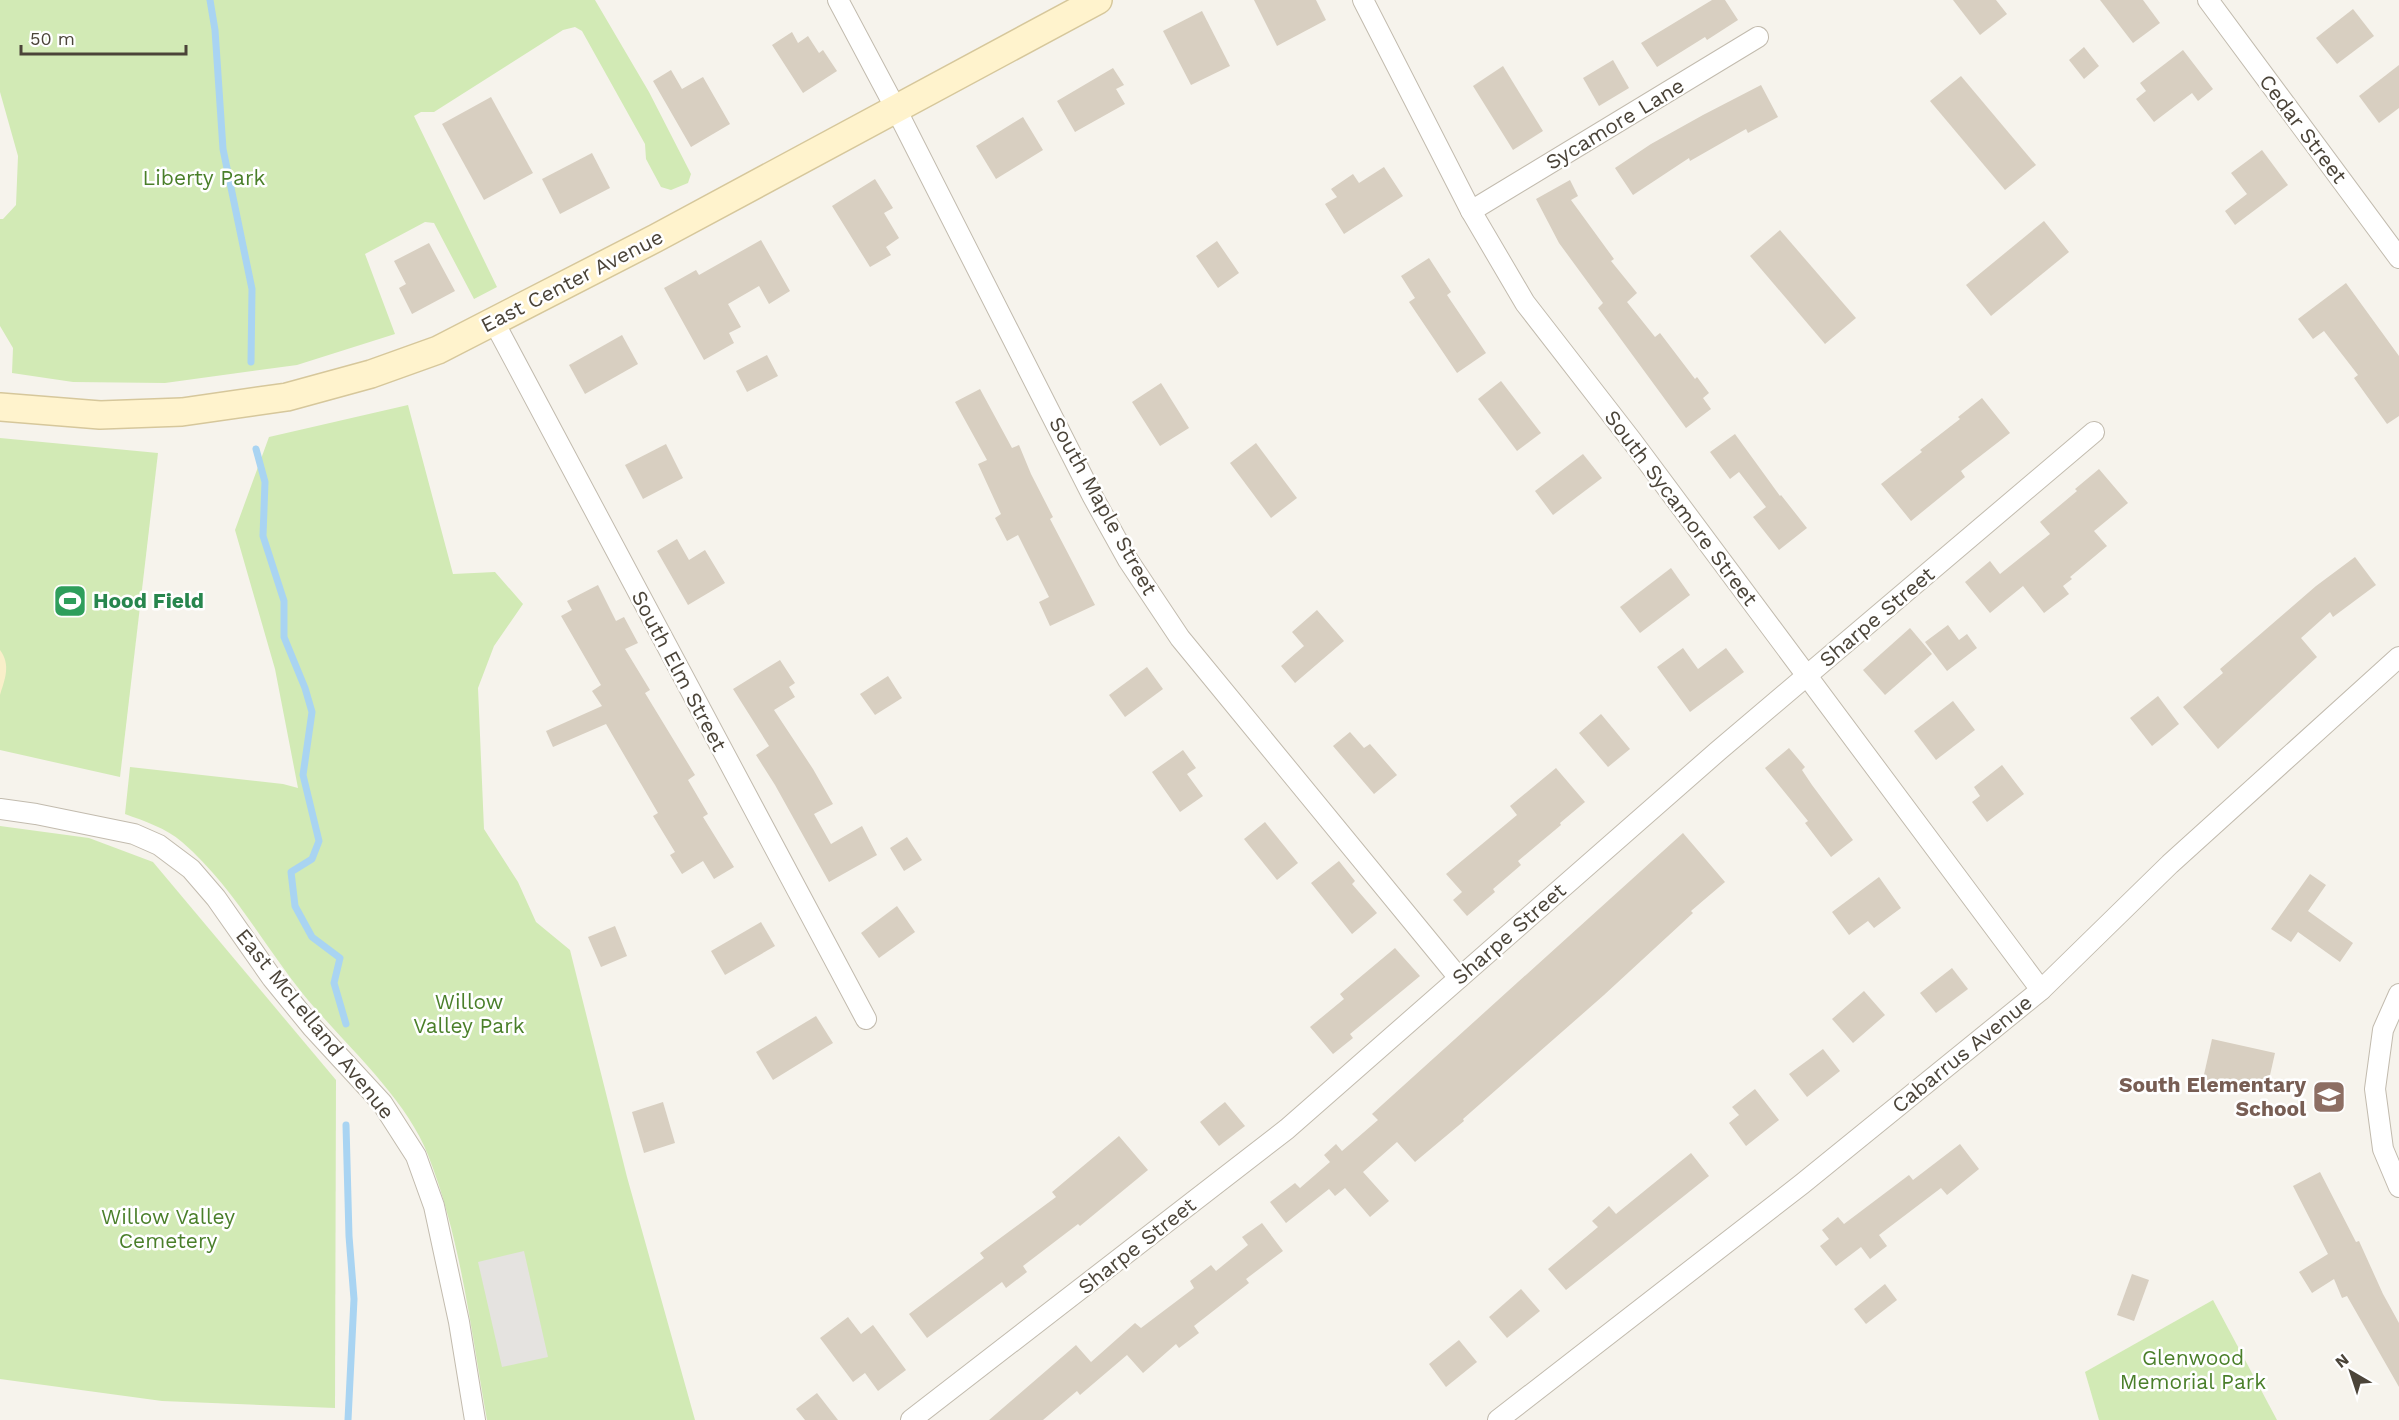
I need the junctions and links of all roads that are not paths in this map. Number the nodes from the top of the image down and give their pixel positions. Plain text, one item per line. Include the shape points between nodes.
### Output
1 (838, 0) edge
2 (1098, 0) edge
3 (1363, 0) edge
4 (2208, 0) edge
5 (1758, 37) dead end
6 (896, 109) junction
7 (1471, 211) junction
8 (2399, 258) edge
9 (494, 322) junction
10 (0, 407) edge
11 (2094, 432) dead end
12 (2399, 657) edge
13 (1807, 676) junction
14 (0, 809) edge
15 (1459, 978) junction
16 (2041, 990) junction
17 (2399, 994) edge
18 (866, 1019) dead end
19 (2399, 1187) edge
20 (475, 1420) edge
21 (911, 1420) edge
22 (1498, 1420) edge

1 - 6 street, South Maple Street
2 - 6 street, East Center Avenue
3 - 7 street, South Sycamore Street
4 - 8 street, Cedar Street
5 - 7 street, Sycamore Lane
6 - 9 street, East Center Avenue
6 - 15 street, South Maple Street via 1128,560 1180,638
7 - 13 street, South Sycamore Street via 1525,303
9 - 10 street, East Center Avenue via 427,354 287,397 170,412 100,415
9 - 18 street, South Elm Street
11 - 13 street, Sharpe Street
12 - 16 street, Cabarrus Avenue via 2170,864
13 - 15 street, Sharpe Street
13 - 16 street, South Sycamore Street
14 - 20 street, East McLelland Avenue via 134,834 159,845 191,869 312,1027 382,1102 416,1156 434,1206
15 - 21 street, Sharpe Street via 1255,1156
16 - 22 street, Cabarrus Avenue via 1802,1184
17 - 19 street via 2383,1030 2375,1089 2383,1149

